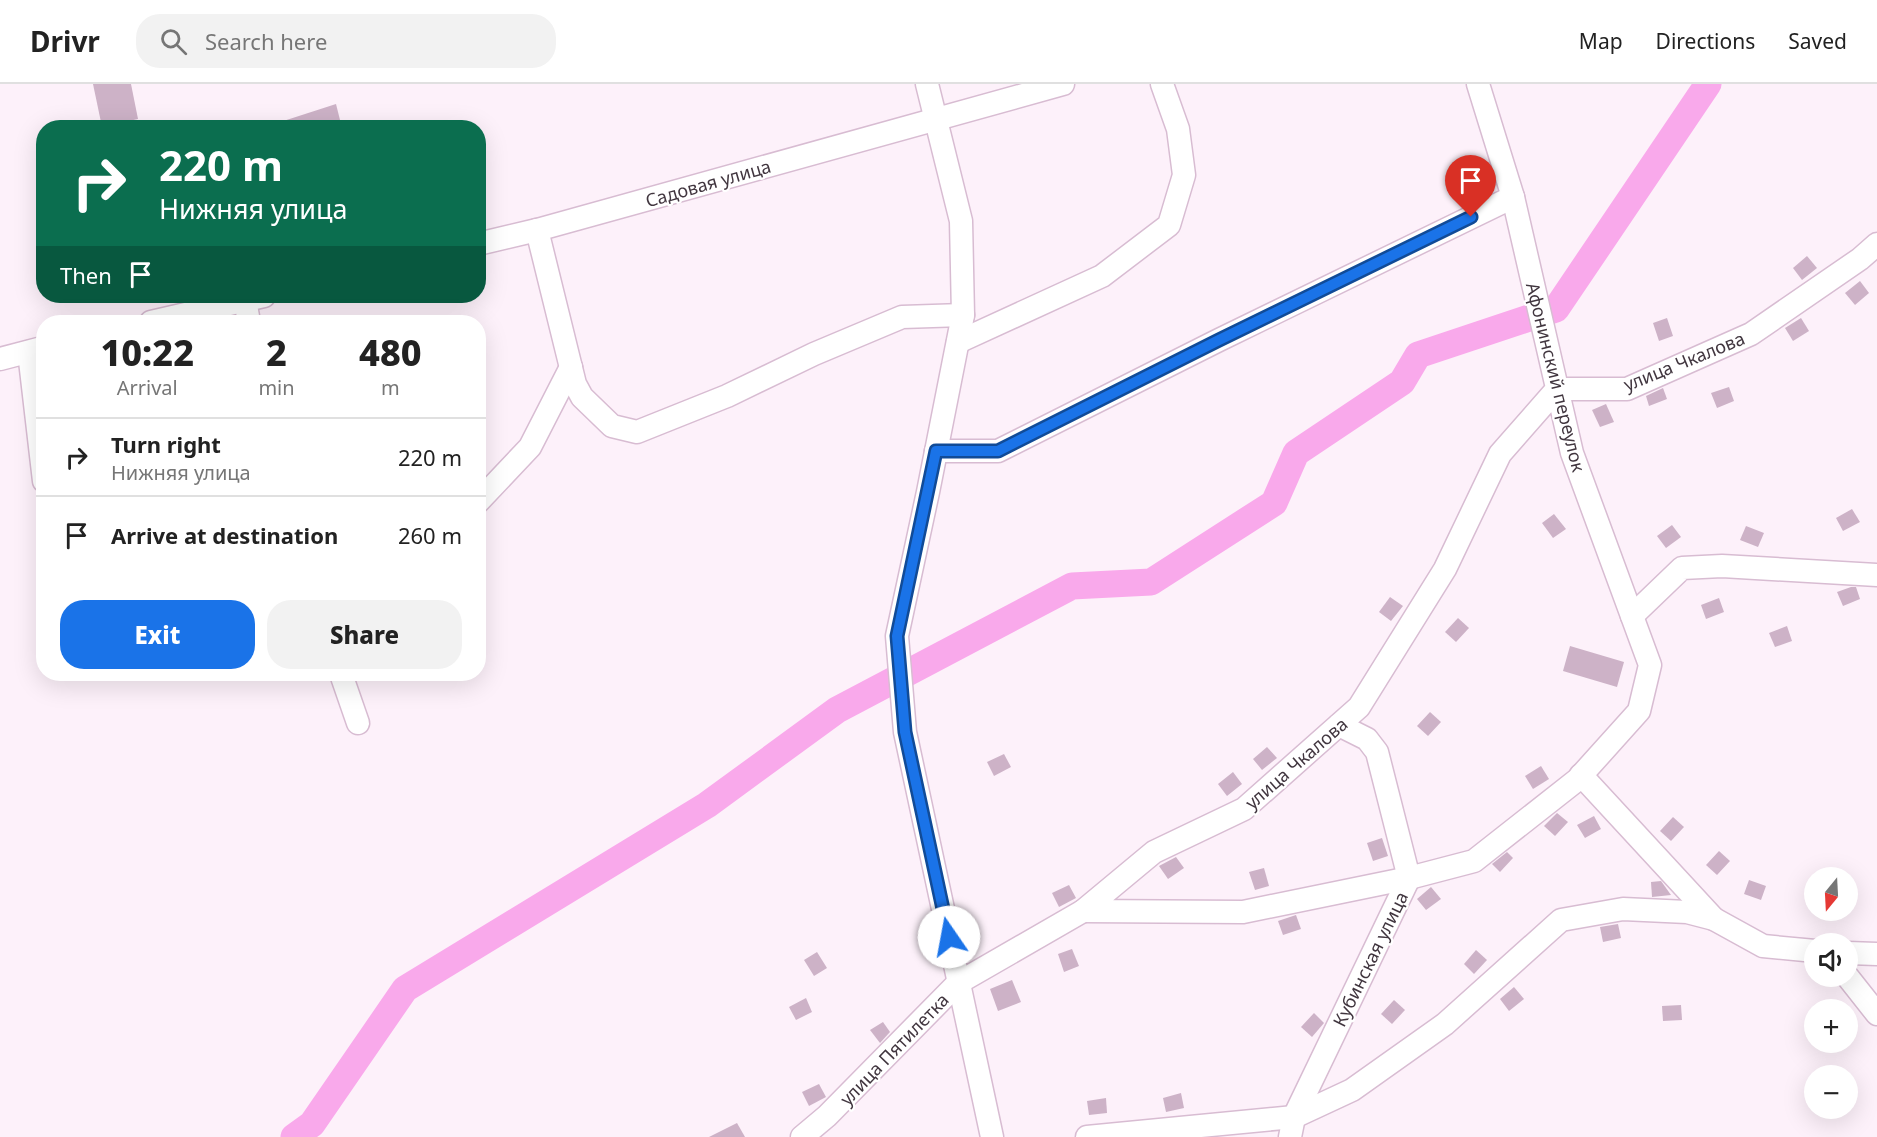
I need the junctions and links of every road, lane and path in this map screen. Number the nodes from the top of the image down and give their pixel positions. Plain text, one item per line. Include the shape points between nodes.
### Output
1 (927, 84) edge
2 (1063, 84) edge
3 (1162, 84) edge
4 (1478, 84) edge
5 (936, 119) junction
6 (1513, 197) junction
7 (537, 231) junction
8 (486, 242) edge
9 (1877, 244) edge
10 (233, 303) edge
11 (181, 315) edge
12 (963, 315) junction
13 (958, 342) junction
14 (36, 350) edge
15 (0, 358) edge
16 (571, 367) junction
17 (1555, 379) junction
18 (936, 451) junction
19 (486, 494) edge
20 (1877, 575) edge
21 (1632, 616) junction
22 (343, 681) edge
23 (358, 723) dead end
24 (1338, 725) junction
25 (1581, 775) junction
26 (1409, 878) junction
27 (1083, 911) junction
28 (1714, 919) junction
29 (1804, 950) edge
30 (1858, 953) edge
31 (1877, 954) edge
32 (958, 983) junction
33 (1856, 987) edge
34 (1877, 1014) edge
35 (1292, 1127) edge
36 (802, 1137) edge
37 (992, 1137) edge
38 (1088, 1137) edge

1 - 5 street
2 - 5 street, Садовая улица
3 - 13 street via 1178,129 1184,175 1169,225 1102,276
4 - 6 street, Афонинский переулок
5 - 7 street, Садовая улица
5 - 12 street via 961,221
6 - 17 street, Афонинский переулок
6 - 18 street via 998,451
7 - 8 street, Садовая улица
7 - 16 street
9 - 17 street, улица Чкалова via 1751,334 1627,389
10 - 11 street
12 - 13 street
12 - 16 street via 902,317 637,432 612,426 582,397
13 - 18 street
14 - 15 street
16 - 19 street via 530,447
17 - 21 street, Афонинский переулок via 1572,453
17 - 24 street, улица Чкалова via 1500,454 1445,568 1359,707
18 - 32 street via 897,636 905,732
20 - 21 street via 1722,566 1682,568
21 - 25 street, Афонинский переулок via 1650,665 1639,711
22 - 23 street
24 - 26 street, Кубинская улица via 1367,739 1377,752
24 - 27 street, улица Чкалова via 1244,809 1154,852
25 - 26 street via 1474,861
25 - 28 street
26 - 27 street via 1243,912
26 - 35 street, Кубинская улица
27 - 32 street, улица Пятилетка
28 - 29 street via 1763,946
28 - 35 street via 1687,912 1623,909 1561,920 1445,1024
30 - 31 street
32 - 36 street, улица Пятилетка
32 - 37 street
33 - 34 street
35 - 38 street

